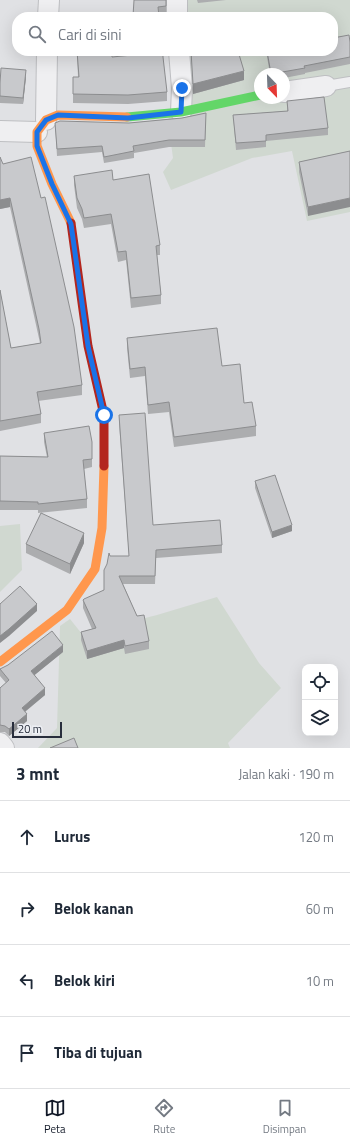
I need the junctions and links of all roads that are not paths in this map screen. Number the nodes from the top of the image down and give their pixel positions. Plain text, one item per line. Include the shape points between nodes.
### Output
1 (49, 0) edge
2 (177, 0) edge
3 (48, 12) edge
4 (177, 12) edge
5 (48, 56) edge
6 (179, 56) edge
7 (350, 82) edge
8 (326, 86) joint
9 (290, 91) edge
10 (254, 96) edge
11 (181, 112) junction
12 (41, 126) junction
13 (0, 130) edge
14 (0, 662) edge
15 (0, 743) edge
16 (4, 748) edge

1 - 3 street
2 - 4 street
5 - 12 street
6 - 11 street
7 - 8 lane
8 - 9 street
10 - 11 street
11 - 12 street via 128,118 58,115
12 - 13 street
12 - 14 street via 37,146 71,224 88,346 104,415 102,528 95,569 68,610
15 - 16 street

